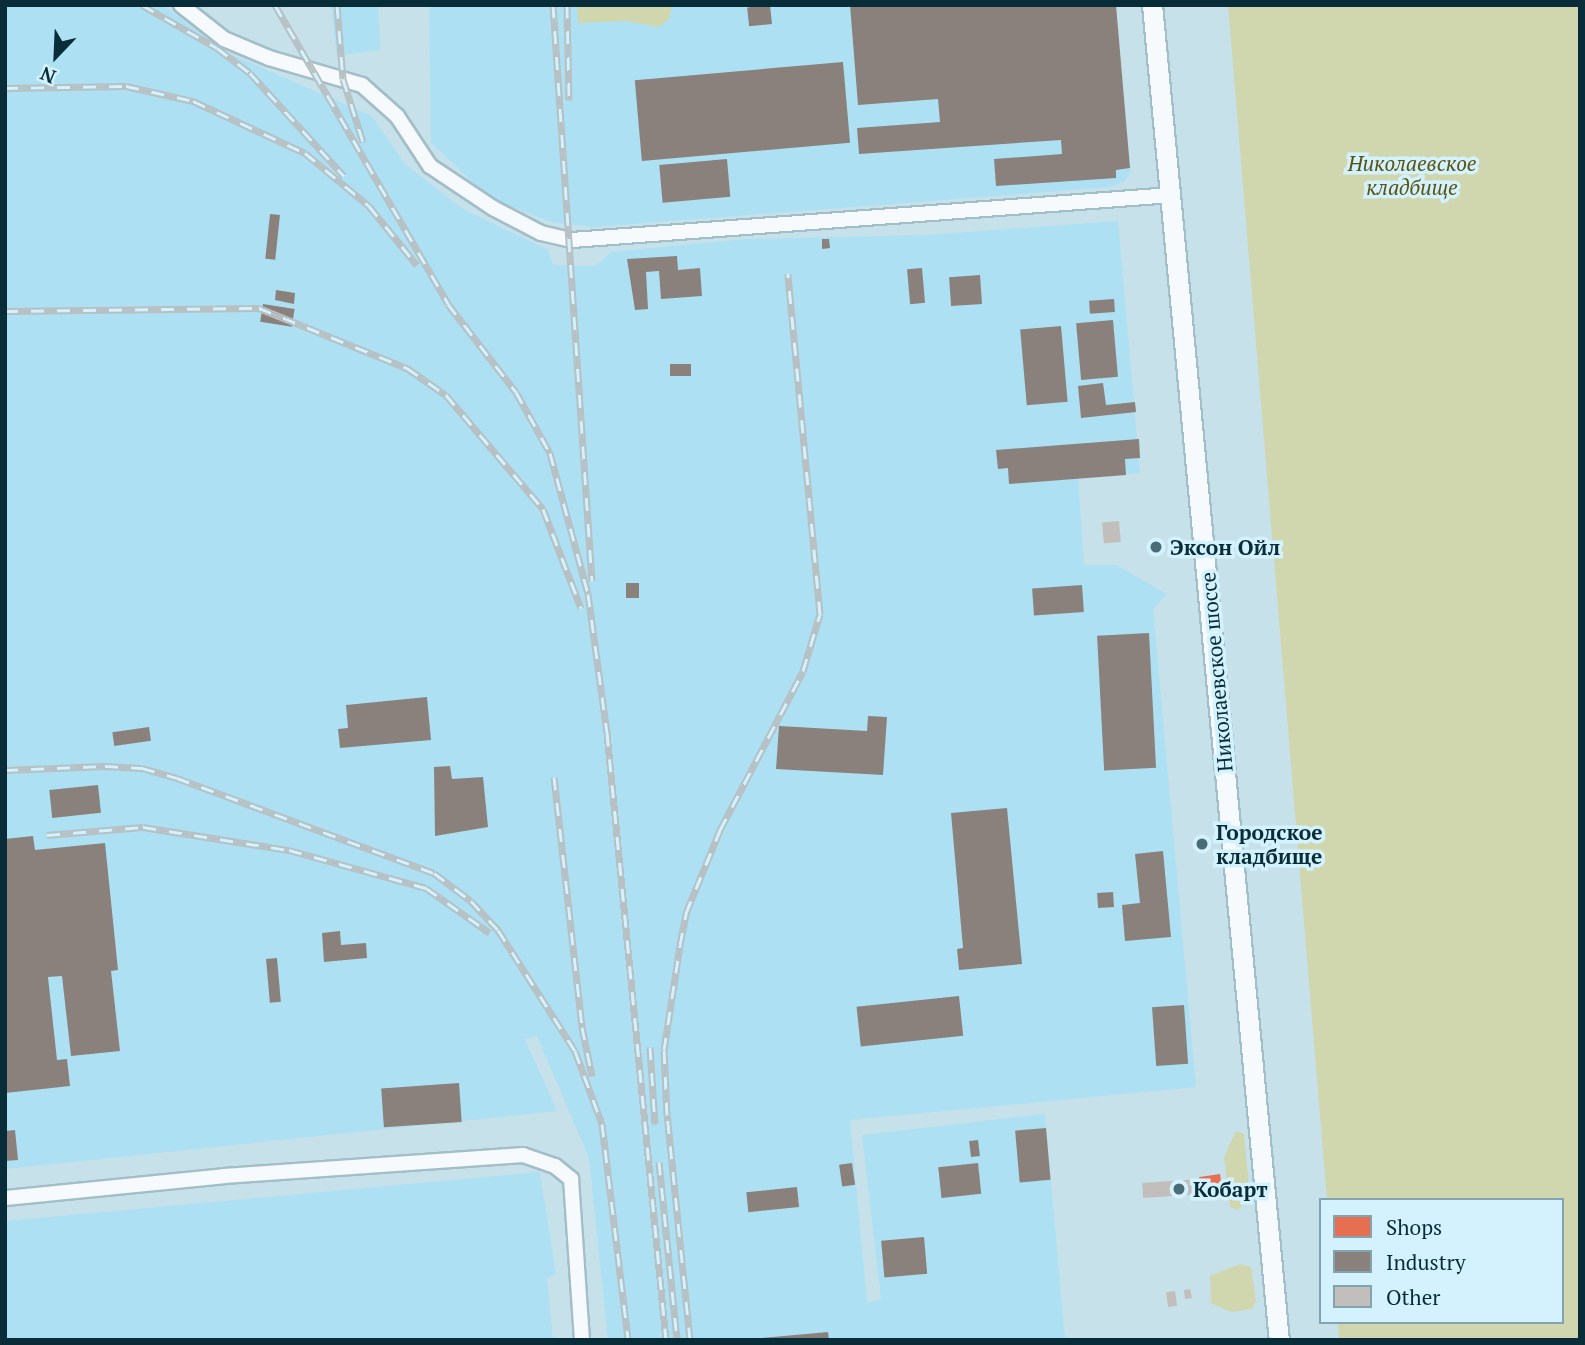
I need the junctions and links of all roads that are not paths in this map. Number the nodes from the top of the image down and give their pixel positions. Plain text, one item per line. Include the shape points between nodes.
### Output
1 (181, 5) edge
2 (1152, 5) edge
3 (1172, 195) junction
4 (5, 1198) edge
5 (582, 1340) edge
6 (1279, 1340) edge

1 - 3 street via 224,38 269,58 362,85 397,116 430,166 493,208 541,233 572,240
2 - 3 main road, Николаевское шоссе
3 - 6 main road, Николаевское шоссе
4 - 5 street via 224,1175 523,1154 555,1166 571,1179

